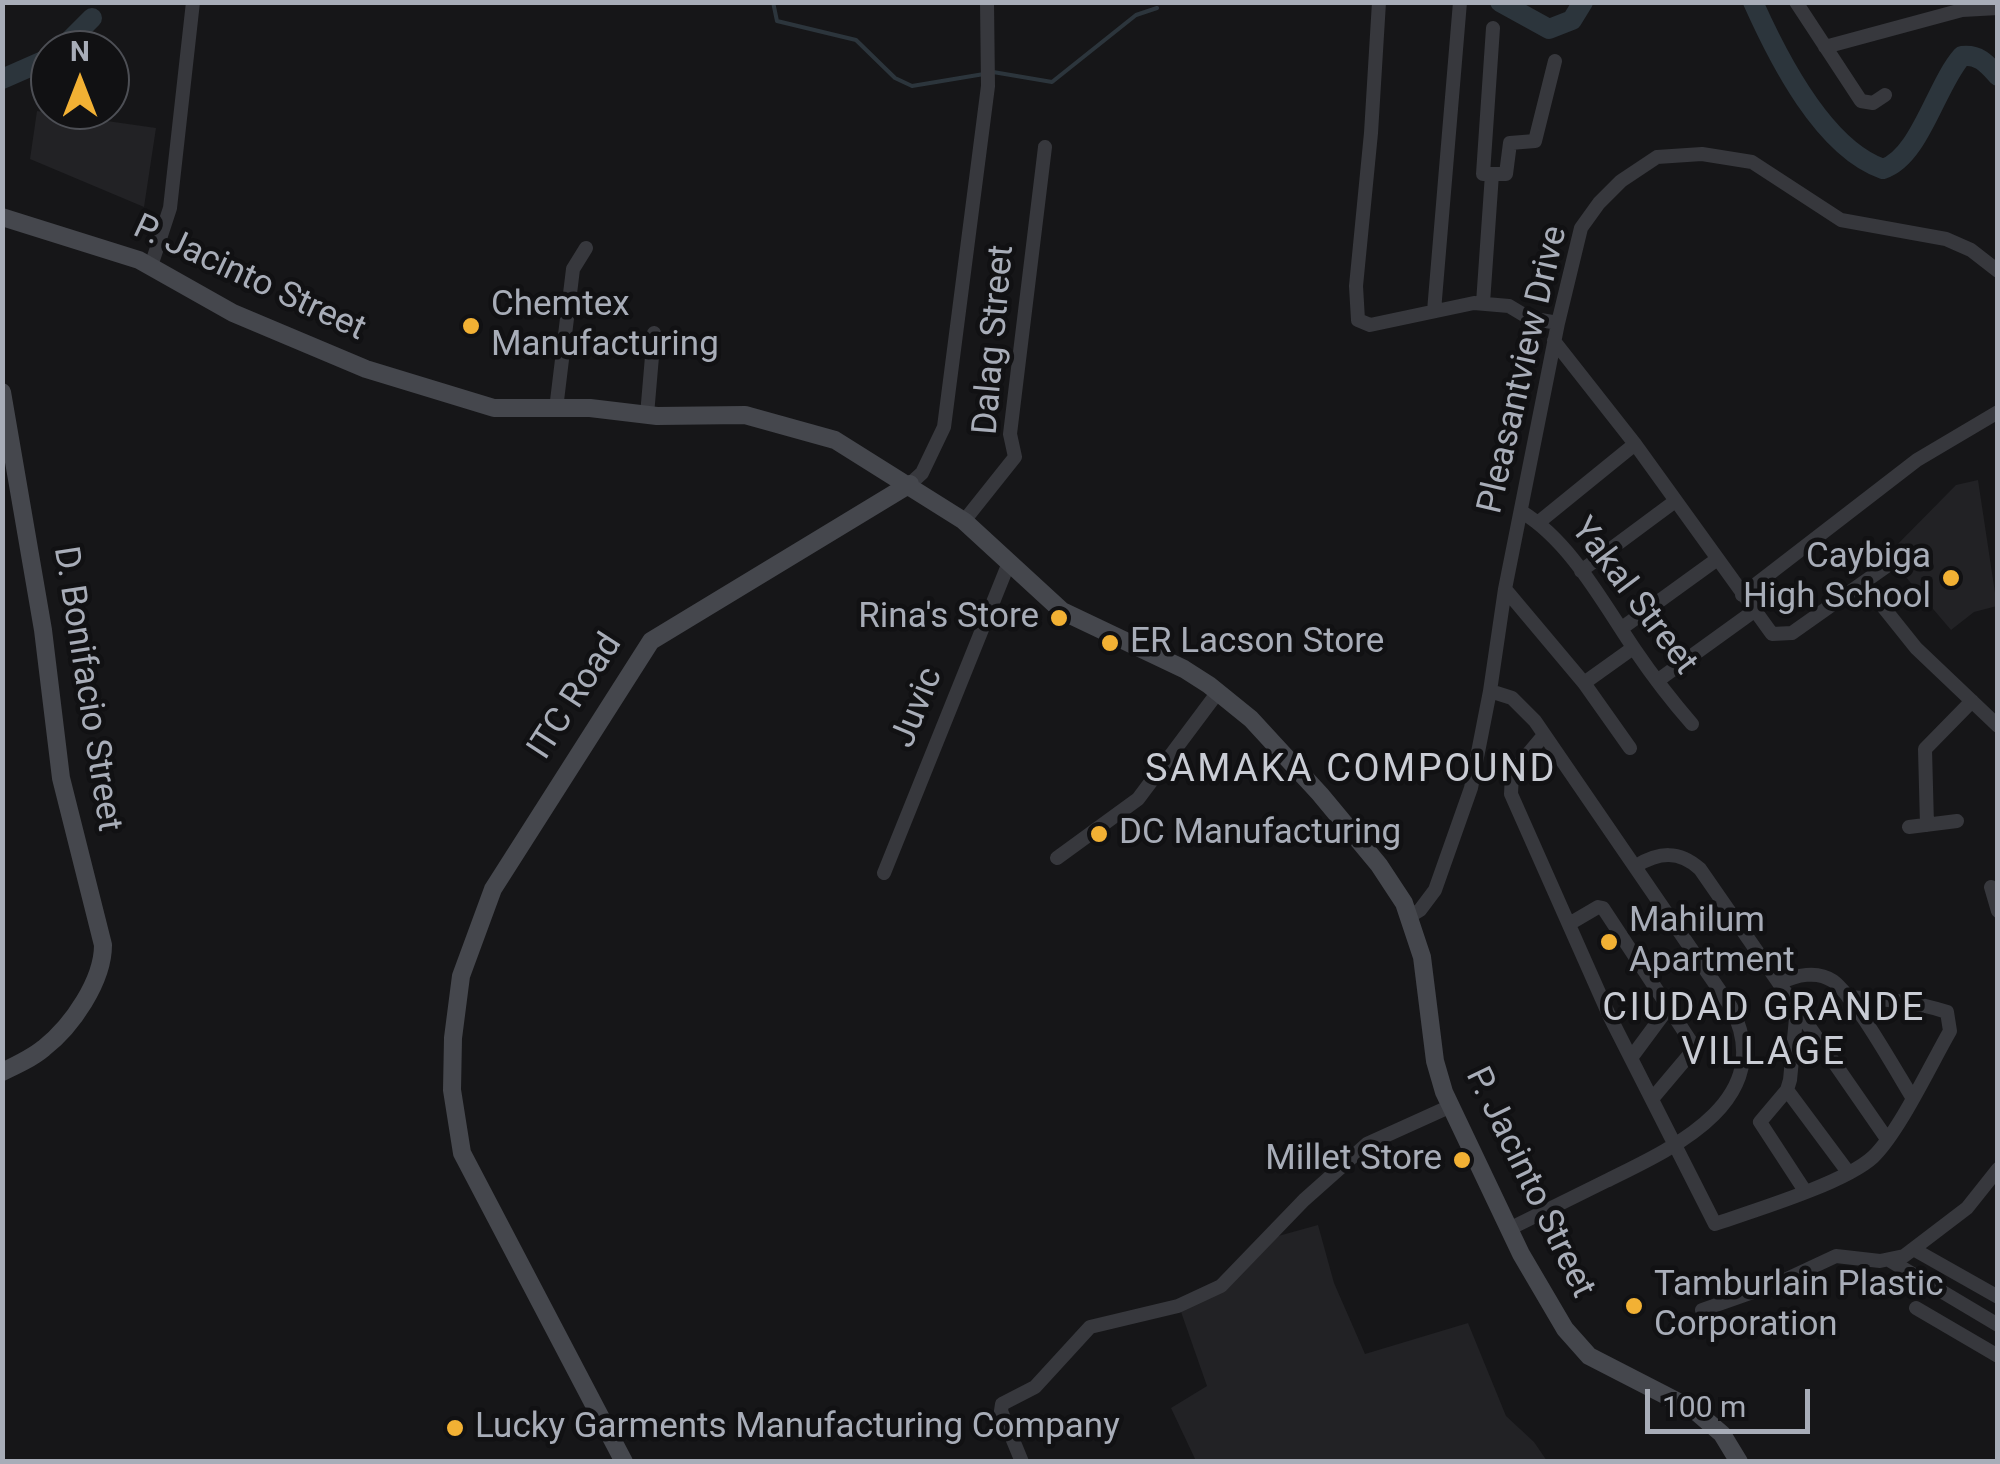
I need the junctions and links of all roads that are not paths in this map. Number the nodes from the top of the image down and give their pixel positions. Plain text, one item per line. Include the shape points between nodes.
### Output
1 (193, 2) edge
2 (987, 2) edge
3 (1379, 2) edge
4 (1460, 2) edge
5 (1796, 2) edge
6 (1961, 6) edge
7 (1998, 8) edge
8 (1493, 28) dead end
9 (1826, 47) junction
10 (1555, 62) dead end
11 (1884, 95) dead end
12 (1045, 147) dead end
13 (1492, 174) junction
14 (2, 217) edge
15 (586, 248) dead end
16 (151, 266) junction
17 (1998, 272) edge
18 (1483, 303) junction
19 (1434, 311) junction
20 (1558, 324) junction
21 (654, 333) dead end
22 (1554, 342) junction
23 (2, 392) edge
24 (556, 409) junction
25 (1998, 412) edge
26 (647, 415) junction
27 (1635, 444) junction
28 (910, 484) junction
29 (1674, 502) junction
30 (1522, 512) junction
31 (964, 521) junction
32 (1539, 522) junction
33 (1716, 560) junction
34 (1890, 564) dead end
35 (1008, 565) junction
36 (1581, 572) junction
37 (1864, 583) junction
38 (1505, 589) junction
39 (1742, 595) junction
40 (1754, 611) junction
41 (1622, 628) junction
42 (1633, 648) junction
43 (1657, 681) junction
44 (1584, 683) junction
45 (1490, 690) junction
46 (1218, 692) junction
47 (1972, 701) junction
48 (1692, 724) dead end
49 (1998, 726) edge
50 (1544, 735) junction
51 (1630, 748) dead end
52 (1957, 821) dead end
53 (1927, 825) junction
54 (1909, 827) dead end
55 (1056, 858) dead end
56 (1636, 866) junction
57 (884, 874) dead end
58 (1992, 887) dead end
59 (1998, 911) edge
60 (1410, 916) junction
61 (1570, 924) junction
62 (1780, 982) junction
63 (1848, 997) junction
64 (1797, 1007) junction
65 (1668, 1008) junction
66 (1631, 1058) junction
67 (2, 1072) edge
68 (1787, 1090) junction
69 (1912, 1097) junction
70 (1652, 1099) junction
71 (1450, 1106) junction
72 (1886, 1140) junction
73 (1675, 1146) junction
74 (1998, 1169) edge
75 (1848, 1172) junction
76 (1805, 1191) junction
77 (1509, 1229) junction
78 (1915, 1250) junction
79 (1889, 1260) junction
80 (1998, 1296) edge
81 (1916, 1308) dead end
82 (1702, 1310) dead end
83 (1998, 1325) edge
84 (1998, 1356) edge
85 (624, 1462) edge
86 (1022, 1462) edge
87 (1739, 1462) edge

1 - 16 street via 170,208
2 - 28 street, ITC Road via 988,86 944,426
3 - 19 street via 1356,314 1370,325
4 - 19 street
5 - 9 street
6 - 7 street
6 - 9 street
8 - 13 street via 1483,174
9 - 11 street via 1860,101
10 - 13 street via 1535,142 1510,143 1506,174
12 - 31 street, Dalag Street via 1010,434 1015,456
13 - 18 street
14 - 16 street, P. Jacinto Street
15 - 24 street via 573,270
16 - 24 street, P. Jacinto Street via 233,312 366,369 494,408
17 - 20 street, Pleasantview Drive via 1946,240 1841,220 1752,162 1702,154 1658,157 1621,180 1581,228
18 - 19 street
18 - 20 street
20 - 22 street, Pleasantview Drive
21 - 26 street
22 - 27 street
22 - 30 street, Pleasantview Drive
23 - 67 street, D. Bonifacio Street via 61,778 103,954 96,978 54,1039
24 - 26 street, P. Jacinto Street
25 - 39 street via 1917,460
26 - 28 street, P. Jacinto Street via 745,415 819,433
27 - 29 street
27 - 32 street
28 - 31 street, P. Jacinto Street
28 - 85 street, ITC Road via 651,642 492,889 461,976 452,1090 462,1153
29 - 33 street
29 - 36 street
30 - 32 street, Yakal Street
30 - 38 street, Pleasantview Drive
31 - 35 street, P. Jacinto Street
32 - 36 street, Yakal Street
33 - 39 street
33 - 41 street
34 - 37 street
35 - 46 street, P. Jacinto Street via 1062,611
35 - 57 street, Juvic
36 - 41 street, Yakal Street
37 - 40 street via 1787,634 1772,634
37 - 47 street via 1916,648
38 - 44 street
38 - 45 street, Pleasantview Drive
39 - 40 street
40 - 43 street
41 - 42 street, Yakal Street
42 - 43 street, Yakal Street
42 - 44 street
43 - 48 street, Yakal Street
44 - 51 street
45 - 50 street via 1519,703
45 - 60 street, Pleasantview Drive via 1471,788 1441,878
46 - 55 street via 1138,799
46 - 60 street, P. Jacinto Street via 1320,794
47 - 49 street
47 - 53 street via 1925,749
50 - 56 street
50 - 61 street via 1512,773 1510,788
52 - 53 street
53 - 54 street
56 - 62 street via 1670,854 1693,862
56 - 73 street via 1731,1007 1744,1037 1734,1087 1714,1115
58 - 59 street
60 - 71 street, P. Jacinto Street via 1435,1061
61 - 65 street via 1602,908
61 - 66 street
62 - 63 street via 1823,976
62 - 64 street
63 - 69 street
63 - 69 street via 1907,1000 1947,1012 1950,1030
64 - 68 street
64 - 72 street
65 - 66 street
65 - 70 street via 1695,1048
66 - 70 street
68 - 75 street
68 - 76 street via 1760,1122
69 - 72 street
70 - 73 street
71 - 77 street, P. Jacinto Street
71 - 86 street via 1367,1144 1221,1286 1178,1306 1090,1326 1035,1387 1004,1402 1001,1411
72 - 75 street
73 - 76 street via 1715,1224
73 - 77 street
74 - 78 street via 1967,1208
75 - 76 street
77 - 87 street, P. Jacinto Street via 1584,1352 1694,1410 1722,1434
78 - 79 street
78 - 80 street
79 - 82 street via 1836,1256
79 - 83 street
81 - 84 street

